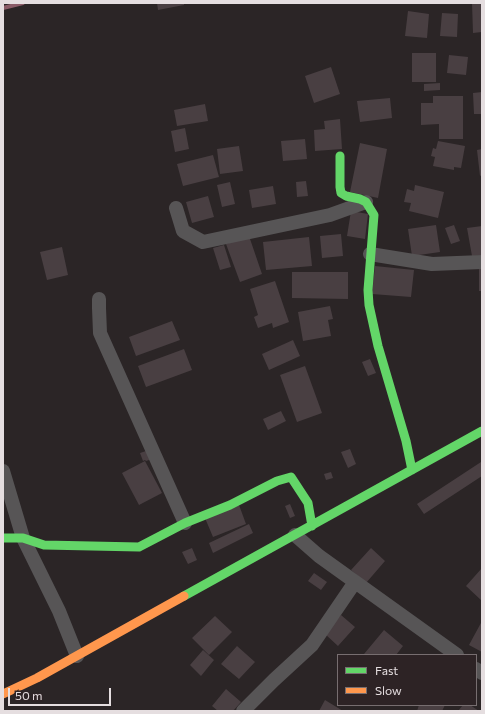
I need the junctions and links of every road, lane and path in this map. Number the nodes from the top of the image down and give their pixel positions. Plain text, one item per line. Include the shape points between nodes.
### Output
1 (340, 156) dead end
2 (366, 202) junction
3 (176, 208) dead end
4 (370, 254) junction
5 (482, 262) edge
6 (99, 299) dead end
7 (482, 431) edge
8 (412, 470) junction
9 (3, 471) edge
10 (185, 522) junction
11 (312, 526) junction
12 (295, 535) junction
13 (3, 538) edge
14 (23, 538) junction
15 (355, 582) junction
16 (456, 654) edge
17 (77, 656) junction
18 (3, 694) edge
19 (243, 711) edge

1 - 2 street via 341,193
2 - 3 street via 330,215 203,242 183,231
2 - 4 street via 374,215
4 - 5 street via 432,264
4 - 8 street via 369,305
6 - 10 street via 100,333
7 - 8 street
8 - 11 street
9 - 14 street
10 - 11 street via 230,505 291,476 308,503
10 - 14 street via 139,547 44,545
11 - 12 street
12 - 15 street
12 - 17 street
13 - 14 street
14 - 17 street via 59,611
15 - 16 street
15 - 19 street via 312,645
17 - 18 street

